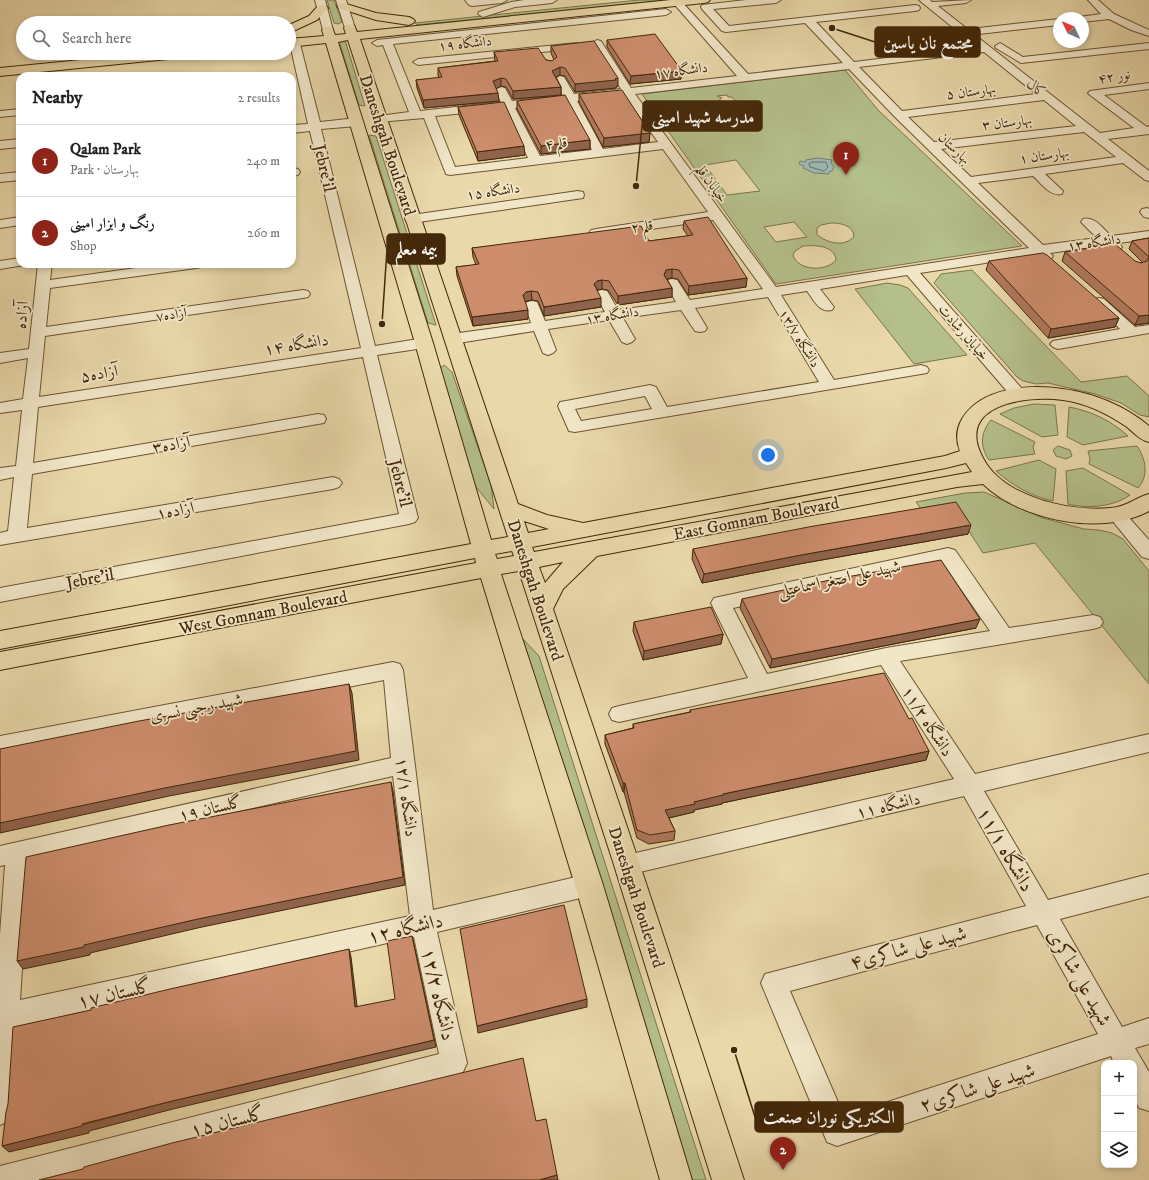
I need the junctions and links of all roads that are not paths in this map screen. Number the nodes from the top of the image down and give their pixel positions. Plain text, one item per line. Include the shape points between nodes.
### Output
1 (502, 0) edge
2 (552, 0) edge
3 (618, 0) edge
4 (704, 0) edge
5 (776, 0) edge
6 (966, 0) edge
7 (1093, 0) edge
8 (471, 1) edge
9 (929, 1) edge
10 (342, 3) edge
11 (678, 3) junction
12 (321, 4) edge
13 (915, 8) dead end
14 (666, 12) dead end
15 (483, 14) junction
16 (1111, 16) junction
17 (1089, 18) edge
18 (808, 20) junction
19 (1053, 23) edge
20 (296, 26) edge
21 (412, 26) junction
22 (341, 33) junction
23 (1149, 33) edge
24 (296, 40) edge
25 (382, 42) junction
26 (612, 42) edge
27 (296, 43) edge
28 (597, 44) junction
29 (943, 44) dead end
30 (1149, 46) edge
31 (542, 49) junction
32 (986, 49) junction
33 (893, 51) dead end
34 (954, 53) junction
35 (488, 54) junction
36 (296, 59) edge
37 (338, 59) junction
38 (360, 59) junction
39 (902, 59) junction
40 (62, 60) edge
41 (89, 60) edge
42 (548, 60) edge
43 (963, 61) dead end
44 (418, 62) dead end
45 (0, 63) edge
46 (46, 63) junction
47 (852, 65) junction
48 (494, 66) edge
49 (913, 68) dead end
50 (0, 72) edge
51 (745, 78) junction
52 (560, 79) dead end
53 (1149, 86) edge
54 (1035, 88) junction
55 (501, 90) dead end
56 (628, 92) junction
57 (1046, 96) junction
58 (570, 97) junction
59 (952, 98) dead end
60 (1019, 101) junction
61 (508, 104) junction
62 (962, 108) junction
63 (16, 112) edge
64 (428, 113) junction
65 (0, 114) edge
66 (416, 115) junction
67 (899, 115) junction
68 (380, 119) junction
69 (357, 122) junction
70 (315, 127) junction
71 (1086, 128) junction
72 (296, 129) edge
73 (1146, 130) edge
74 (1102, 136) junction
75 (16, 143) edge
76 (0, 145) edge
77 (666, 145) junction
78 (932, 146) junction
79 (599, 153) junction
80 (1125, 159) junction
81 (536, 161) junction
82 (1036, 172) junction
83 (1149, 174) edge
84 (16, 176) edge
85 (0, 178) edge
86 (1149, 178) edge
87 (968, 181) junction
88 (1057, 191) dead end
89 (578, 195) dead end
90 (717, 216) junction
91 (412, 219) junction
92 (16, 222) edge
93 (1088, 222) dead end
94 (0, 224) edge
95 (582, 234) edge
96 (1149, 235) edge
97 (1109, 240) junction
98 (1040, 250) junction
99 (1126, 256) edge
100 (16, 263) edge
101 (0, 265) edge
102 (1057, 265) edge
103 (45, 268) edge
104 (167, 268) edge
105 (910, 270) junction
106 (672, 283) dead end
107 (43, 285) junction
108 (811, 286) junction
109 (1086, 291) edge
110 (772, 292) junction
111 (303, 294) dead end
112 (602, 294) dead end
113 (685, 304) junction
114 (532, 305) dead end
115 (827, 307) dead end
116 (613, 314) junction
117 (540, 325) junction
118 (700, 328) dead end
119 (1149, 329) edge
120 (1132, 332) junction
121 (38, 333) junction
122 (452, 339) junction
123 (627, 339) dead end
124 (424, 343) junction
125 (1058, 344) dead end
126 (548, 350) dead end
127 (36, 352) junction
128 (368, 352) junction
129 (0, 358) edge
130 (921, 370) dead end
131 (173, 382) joint
132 (829, 385) junction
133 (1018, 394) junction
134 (31, 403) junction
135 (0, 408) edge
136 (662, 413) junction
137 (318, 419) dead end
138 (1144, 427) edge
139 (970, 455) junction
140 (24, 470) junction
141 (0, 474) edge
142 (986, 477) junction
143 (333, 483) dead end
144 (1149, 501) edge
145 (509, 508) junction
146 (1117, 515) junction
147 (9, 538) edge
148 (590, 540) junction
149 (1149, 552) edge
150 (524, 553) junction
151 (486, 559) junction
152 (0, 596) edge
153 (542, 609) junction
154 (1093, 622) dead end
155 (1004, 637) junction
156 (0, 640) edge
157 (886, 656) junction
158 (0, 661) edge
159 (393, 670) joint
160 (760, 683) junction
161 (619, 714) dead end
162 (1149, 743) edge
163 (0, 745) edge
164 (402, 766) junction
165 (970, 786) junction
166 (9, 854) edge
167 (627, 865) junction
168 (589, 884) junction
169 (1149, 885) edge
170 (1042, 912) junction
171 (423, 924) junction
172 (221, 969) joint
173 (7, 1016) junction
174 (1149, 1031) edge
175 (1123, 1053) edge
176 (454, 1063) joint
177 (1137, 1077) edge
178 (1149, 1098) edge
179 (0, 1111) edge
180 (837, 1132) joint
181 (0, 1180) edge
182 (676, 1180) edge
183 (728, 1180) edge

1 - 8 street
2 - 15 street via 514,4
3 - 15 main road
4 - 11 main road
5 - 18 street via 706,7 726,29
6 - 9 street
7 - 16 street
9 - 32 street
9 - 74 street
10 - 21 main road via 363,14
10 - 22 street, Daneshgah Boulevard
11 - 21 main road
11 - 51 street
12 - 20 main road via 313,18
12 - 22 street, Daneshgah Boulevard
13 - 18 street
14 - 25 street
15 - 21 main road
16 - 17 street
16 - 23 street via 1135,29
18 - 47 street, بهارستان
19 - 30 street via 979,31 1021,60
21 - 22 main road
21 - 25 main road
22 - 24 main road
22 - 37 main road, Daneshgah Boulevard
22 - 38 main road, Daneshgah Boulevard
25 - 38 main road
25 - 66 street via 397,64
26 - 28 street, دانشگاه ۱۹
27 - 37 main road
28 - 31 street, دانشگاه ۱۹
28 - 56 street, خیابان قلم
29 - 34 street
31 - 35 street, دانشگاه ۱۹
31 - 42 street
32 - 34 street, دانشگاه ۱۷
32 - 54 street
33 - 39 street
34 - 39 street, دانشگاه ۱۷
34 - 43 street
35 - 44 street, دانشگاه ۱۹
35 - 48 street
36 - 70 street, Jebre'il
37 - 69 main road, Daneshgah Boulevard
38 - 68 main road, Daneshgah Boulevard
39 - 47 street, دانشگاه ۱۷
39 - 49 street
40 - 46 main road
41 - 46 main road
45 - 46 main road
46 - 50 main road
47 - 51 street, دانشگاه ۱۷ via 815,66
47 - 67 street, بهارستان
51 - 56 street, دانشگاه ۱۷ via 660,85
52 - 58 street
53 - 73 street, نور ۴۲ via 1094,93
54 - 57 street
54 - 60 street via 1008,92
55 - 61 street
56 - 58 street, دانشگاه ۱۷
56 - 77 street, خیابان قلم
57 - 60 street, بهارستان ۵
57 - 71 street
58 - 61 street, دانشگاه ۱۷
58 - 79 street
59 - 62 street
60 - 62 street, بهارستان ۵
61 - 64 street, دانشگاه ۱۷ via 449,107
61 - 81 street
62 - 67 street, بهارستان ۵
63 - 65 street
64 - 66 street, دانشگاه ۱۷
64 - 81 street, قلم ۴ via 450,171
66 - 68 street, دانشگاه ۱۷
67 - 78 street, بهارستان
68 - 91 main road, Daneshgah Boulevard
69 - 70 street
69 - 124 main road, Daneshgah Boulevard
70 - 72 street
70 - 128 street, Jebre'il
71 - 78 street, بهارستان ۳
71 - 80 street
73 - 74 street
74 - 83 street
75 - 76 street
77 - 79 street, قلم ۴
77 - 90 street, خیابان قلم
78 - 87 street, بهارستان
79 - 81 street, قلم ۴
80 - 82 street, بهارستان ۱
80 - 86 street
82 - 87 street, بهارستان ۱
82 - 88 street
84 - 85 street
87 - 98 street, بهارستان
89 - 91 street, دانشگاه ۱۵
90 - 95 street, قلم ۲
90 - 110 street, خیابان قلم
91 - 122 main road, Daneshgah Boulevard
92 - 94 street
93 - 97 street
96 - 97 street, دانشگاه ۱۳
97 - 98 street, دانشگاه ۱۳
97 - 99 street
98 - 102 street, بهارستان
98 - 105 street, دانشگاه ۱۳ via 1006,260
100 - 101 street
103 - 107 street, آزاده
104 - 107 street
105 - 108 street, دانشگاه ۱۳
105 - 133 street, خیابان رشادت
106 - 113 street
107 - 121 street, آزاده
108 - 110 street, دانشگاه ۱۳
108 - 115 street
109 - 120 street
110 - 113 street, دانشگاه ۱۳
110 - 132 street, دانشگاه ۱۳/۷
111 - 121 street, آزاده۷
112 - 116 street
113 - 116 street, دانشگاه ۱۳
113 - 118 street
114 - 117 street
116 - 117 street, دانشگاه ۱۳
116 - 123 street
117 - 122 street, دانشگاه ۱۳
117 - 126 street
119 - 120 street
120 - 125 street
121 - 127 street, آزاده
122 - 145 main road, Daneshgah Boulevard
124 - 128 street, دانشگاه ۱۴
124 - 151 main road, Daneshgah Boulevard
127 - 129 street
127 - 134 street, آزاده
128 - 131 street, دانشگاه ۱۴
128 - 152 street, Jebre'il via 409,518
130 - 132 street
131 - 134 street, آزاده۵
132 - 136 street
133 - 138 main road via 1059,394 1091,401
133 - 139 main road via 997,400 980,410 970,422 966,438
134 - 135 street, آزاده۵
134 - 140 street, آزاده
136 - 136 street via 650,390 566,406 575,427
137 - 140 street, آزاده۳
139 - 142 main road
139 - 148 main road, East Gomnam Boulevard
140 - 141 street, آزاده۳
140 - 147 street, آزاده
142 - 146 main road via 1006,492 1061,514 1090,517
142 - 148 main road, East Gomnam Boulevard
143 - 147 street, آزاده۱
144 - 146 main road via 1144,506
145 - 148 main road via 558,525
145 - 150 main road, Daneshgah Boulevard
146 - 149 street
148 - 150 main road, East Gomnam Boulevard
148 - 153 main road via 572,566 555,584
150 - 151 main road, West Gomnam Boulevard
150 - 153 main road, Daneshgah Boulevard
151 - 156 main road, West Gomnam Boulevard
151 - 158 main road, West Gomnam Boulevard
151 - 168 main road, Daneshgah Boulevard
153 - 167 main road, Daneshgah Boulevard
154 - 155 street
155 - 157 street
155 - 160 street, شهید علی اصغر اسماعیلی via 948,555 721,603
157 - 160 street
157 - 165 street, دانشگاه ۱۱/۲
159 - 163 street, شهید رجبی نسری
159 - 164 street, دانشگاه ۱۲/۱
160 - 161 street
162 - 165 street, دانشگاه ۱۱
164 - 166 street, گلستان ۱۹
164 - 171 street, دانشگاه ۱۲/۱
165 - 167 street, دانشگاه ۱۱
165 - 170 street, دانشگاه ۱۱/۱
166 - 173 street
167 - 183 main road, Daneshgah Boulevard
168 - 171 street, دانشگاه ۱۲
168 - 182 main road, Daneshgah Boulevard
169 - 170 street, شهید علی شاکری۴
170 - 175 street, شهید علی شاکری
170 - 180 street, شهید علی شاکری۴ via 774,983
171 - 172 street, دانشگاه ۱۲
171 - 176 street, دانشگاه ۱۲/۲
172 - 173 street, گلستان ۱۷
173 - 179 street
174 - 175 street, شهید علی شاکری۲
175 - 180 street, شهید علی شاکری۲
176 - 181 street, گلستان ۱۵
177 - 178 street

